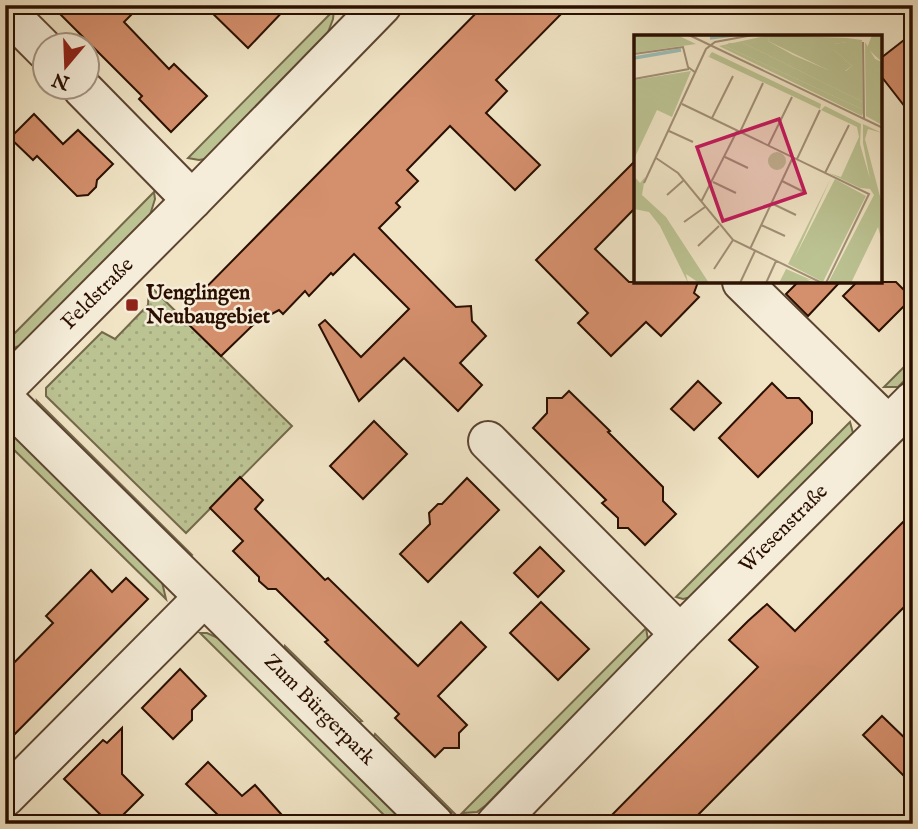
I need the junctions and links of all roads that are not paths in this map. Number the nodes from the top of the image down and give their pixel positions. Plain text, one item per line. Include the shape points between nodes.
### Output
1 (373, 8) edge
2 (5, 9) edge
3 (32, 37) edge
4 (96, 102) edge
5 (192, 200) junction
6 (744, 284) edge
7 (5, 388) edge
8 (5, 400) edge
9 (900, 413) edge
10 (488, 441) dead end
11 (204, 597) junction
12 (680, 634) junction
13 (5, 797) edge
14 (434, 824) edge
15 (496, 824) edge

1 - 5 street, Feldstraße
2 - 3 street
4 - 5 street
5 - 7 street, Feldstraße
6 - 9 street, Wiesenstraße
8 - 11 street, Zum Bürgerpark
9 - 12 street, Wiesenstraße
10 - 12 street
11 - 13 street
11 - 14 street, Zum Bürgerpark
12 - 15 street, Wiesenstraße

